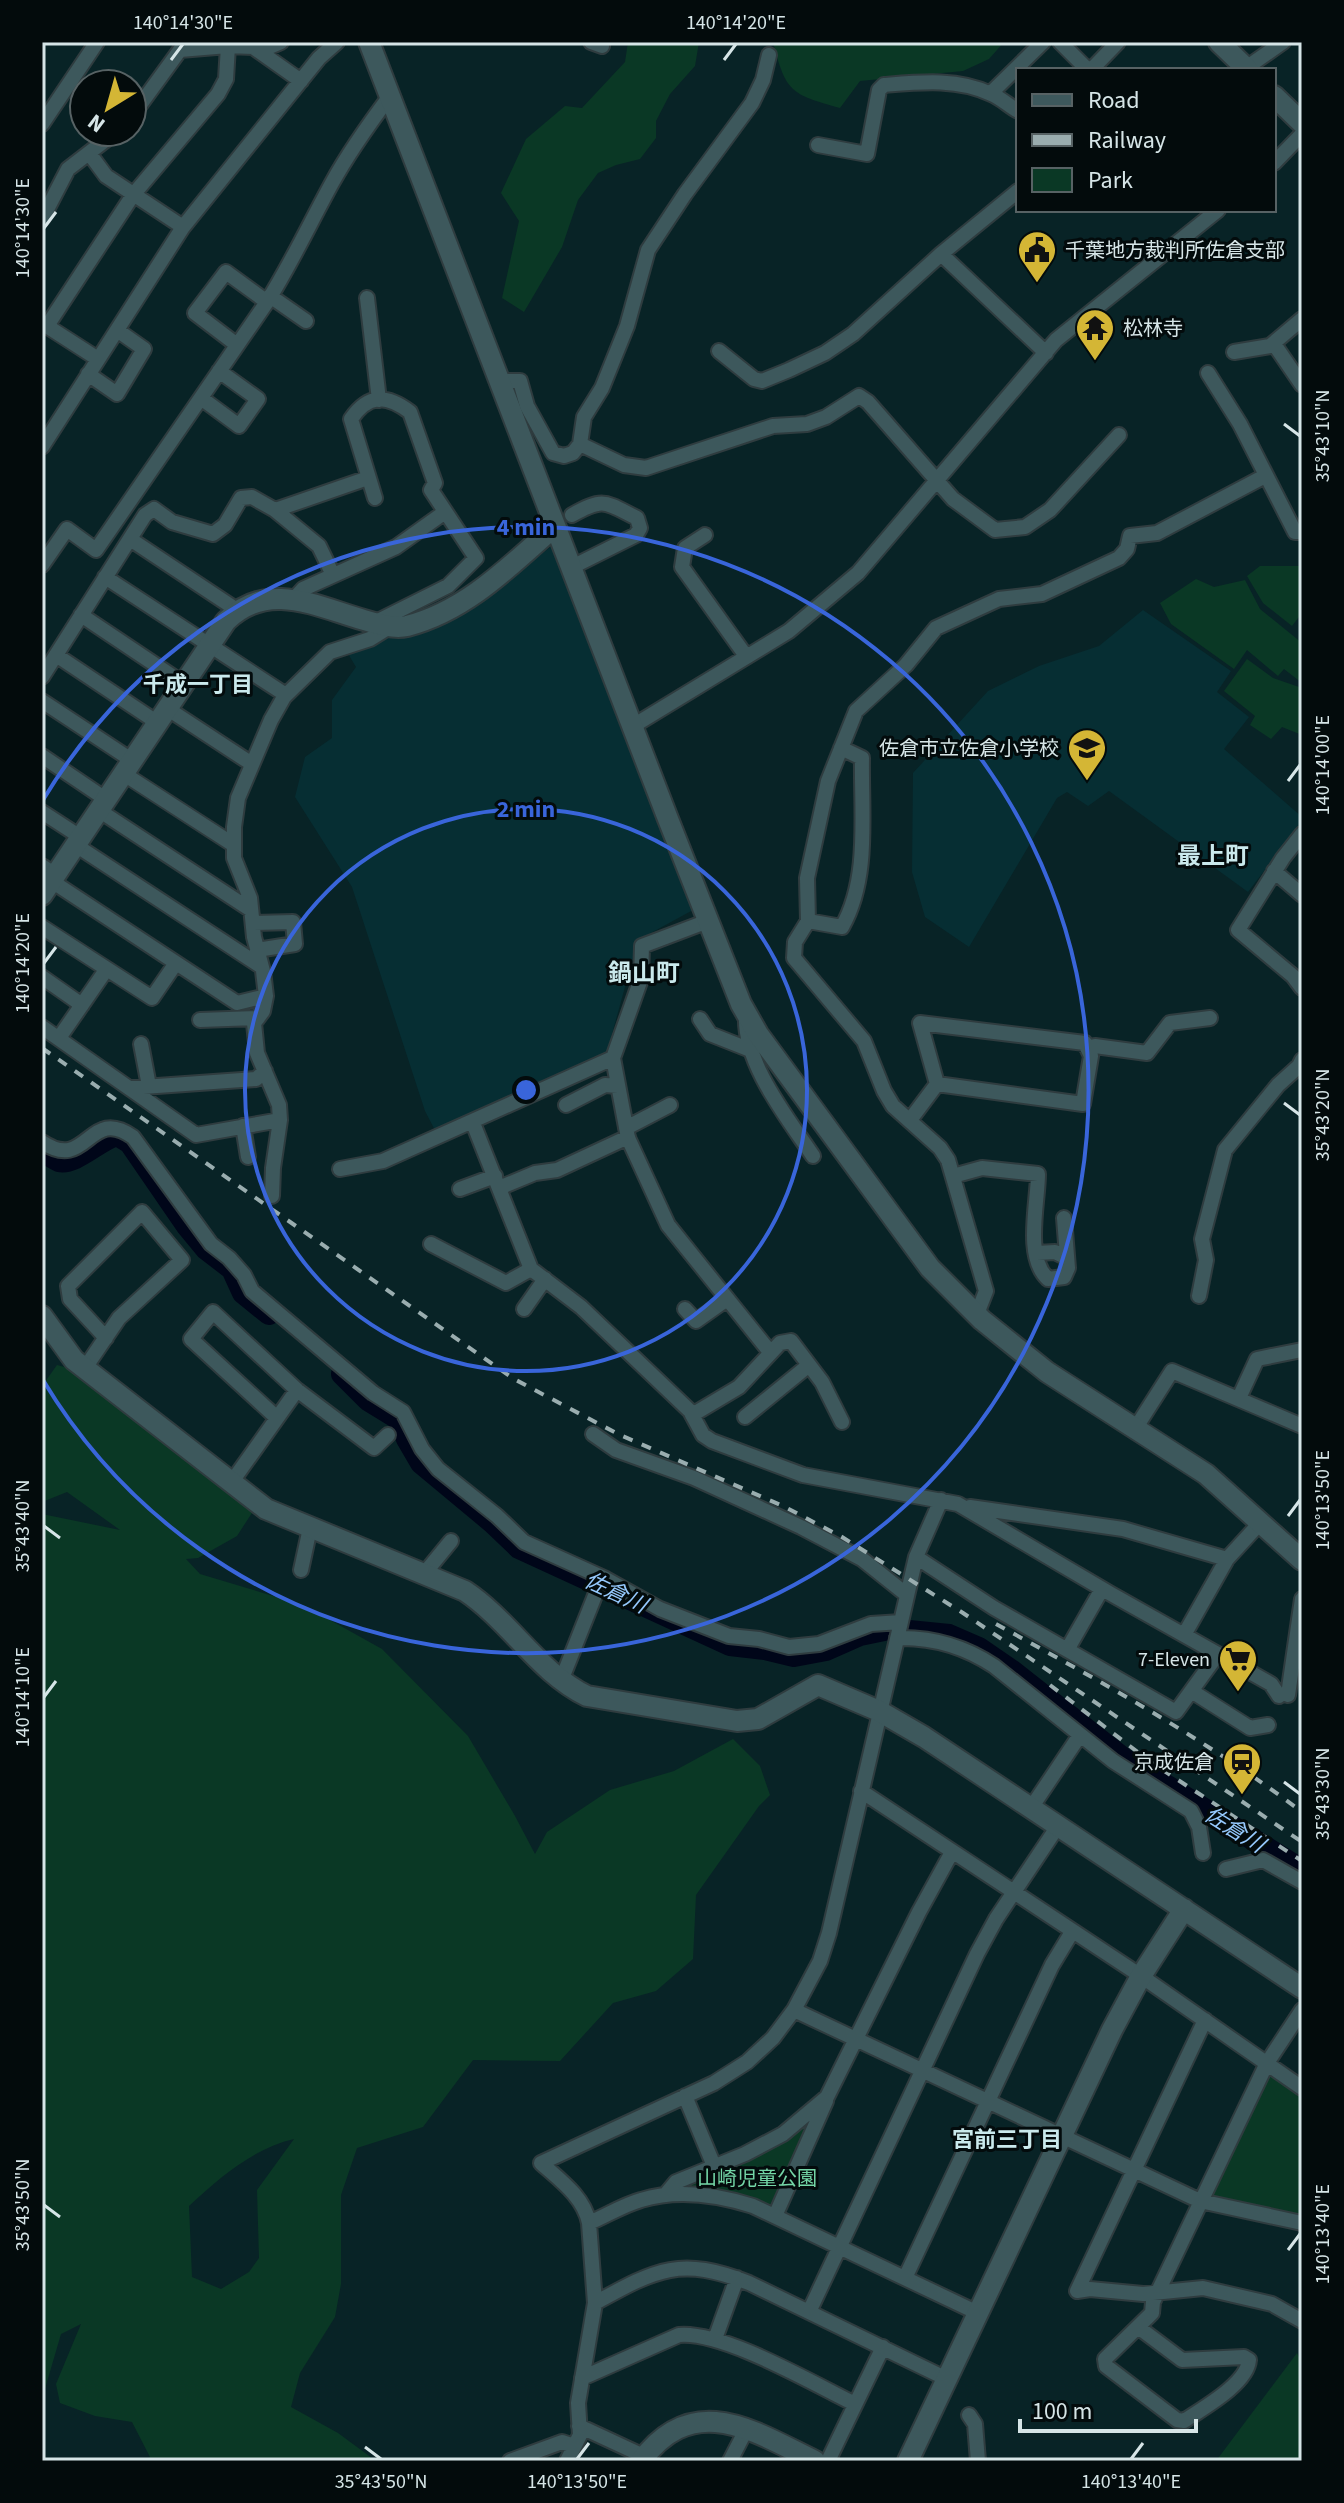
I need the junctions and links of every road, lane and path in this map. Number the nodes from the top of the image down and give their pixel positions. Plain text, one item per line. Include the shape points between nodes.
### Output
1 (97, 42) edge
2 (281, 42) edge
3 (337, 42) edge
4 (369, 42) edge
5 (1043, 42) edge
6 (1060, 42) edge
7 (1118, 42) edge
8 (1219, 42) edge
9 (1283, 42) edge
10 (178, 46) edge
11 (228, 46) junction
12 (260, 51) junction
13 (769, 55) dead end
14 (1016, 68) edge
15 (1016, 68) edge
16 (1087, 68) edge
17 (1091, 68) edge
18 (1246, 68) edge
19 (1248, 68) edge
20 (301, 81) junction
21 (148, 92) edge
22 (991, 93) junction
23 (390, 96) junction
24 (1276, 98) edge
25 (1016, 110) edge
26 (1302, 123) edge
27 (42, 124) edge
28 (1302, 134) edge
29 (818, 145) dead end
30 (95, 148) edge
31 (89, 153) junction
32 (1276, 161) edge
33 (63, 175) junction
34 (1016, 193) edge
35 (133, 195) junction
36 (42, 196) edge
37 (1216, 212) edge
38 (42, 219) edge
39 (183, 227) junction
40 (941, 254) junction
41 (367, 298) dead end
42 (268, 299) junction
43 (1302, 319) edge
44 (306, 321) dead end
45 (44, 325) edge
46 (117, 330) junction
47 (1274, 344) junction
48 (237, 345) junction
49 (719, 351) dead end
50 (1234, 352) dead end
51 (1046, 353) junction
52 (98, 359) junction
53 (219, 371) junction
54 (1208, 373) dead end
55 (88, 374) junction
56 (499, 381) junction
57 (1302, 385) edge
58 (201, 398) junction
59 (379, 400) junction
60 (1119, 435) dead end
61 (580, 444) junction
62 (42, 447) edge
63 (1265, 476) junction
64 (368, 478) junction
65 (936, 482) junction
66 (375, 498) dead end
67 (275, 510) junction
68 (445, 512) junction
69 (572, 515) dead end
70 (554, 527) junction
71 (1302, 532) edge
72 (705, 535) dead end
73 (130, 539) junction
74 (42, 565) edge
75 (570, 568) junction
76 (333, 575) junction
77 (105, 577) junction
78 (293, 600) junction
79 (237, 610) junction
80 (81, 615) junction
81 (380, 624) junction
82 (210, 645) junction
83 (56, 655) junction
84 (746, 656) junction
85 (42, 677) edge
86 (184, 684) junction
87 (286, 695) junction
88 (42, 701) edge
89 (163, 716) junction
90 (633, 726) junction
91 (841, 748) junction
92 (42, 756) edge
93 (252, 764) junction
94 (129, 768) junction
95 (104, 805) junction
96 (42, 812) edge
97 (1302, 834) edge
98 (79, 842) junction
99 (234, 845) junction
100 (1274, 871) junction
101 (48, 880) edge
102 (1302, 895) edge
103 (252, 917) junction
104 (708, 921) junction
105 (808, 921) junction
106 (42, 927) edge
107 (257, 950) junction
108 (176, 963) junction
109 (262, 967) junction
110 (106, 970) junction
111 (42, 977) edge
112 (1300, 980) edge
113 (266, 996) junction
114 (82, 1005) junction
115 (746, 1013) junction
116 (258, 1018) junction
117 (1210, 1018) dead end
118 (700, 1019) dead end
119 (200, 1020) dead end
120 (42, 1027) edge
121 (59, 1038) junction
122 (141, 1044) dead end
123 (1087, 1048) junction
124 (753, 1051) junction
125 (613, 1058) junction
126 (1302, 1060) edge
127 (265, 1071) junction
128 (937, 1084) junction
129 (149, 1086) junction
130 (618, 1086) junction
131 (129, 1088) junction
132 (566, 1105) dead end
133 (670, 1105) dead end
134 (280, 1120) junction
135 (910, 1120) junction
136 (473, 1123) junction
137 (243, 1126) junction
138 (627, 1132) junction
139 (42, 1142) edge
140 (813, 1156) dead end
141 (248, 1157) dead end
142 (340, 1169) dead end
143 (953, 1176) junction
144 (497, 1182) junction
145 (460, 1189) dead end
146 (272, 1196) dead end
147 (1064, 1218) dead end
148 (431, 1244) dead end
149 (1037, 1253) junction
150 (1067, 1258) junction
151 (531, 1269) junction
152 (545, 1279) junction
153 (1199, 1296) dead end
154 (727, 1299) junction
155 (524, 1309) dead end
156 (685, 1309) dead end
157 (977, 1314) junction
158 (42, 1316) edge
159 (106, 1338) junction
160 (1302, 1350) edge
161 (770, 1352) junction
162 (809, 1365) junction
163 (85, 1368) junction
164 (297, 1390) junction
165 (1239, 1398) junction
166 (692, 1415) junction
167 (745, 1417) dead end
168 (277, 1418) junction
169 (842, 1422) dead end
170 (1302, 1426) edge
171 (1135, 1429) junction
172 (593, 1434) dead end
173 (388, 1435) dead end
174 (231, 1483) junction
175 (941, 1500) junction
176 (962, 1506) junction
177 (1260, 1523) junction
178 (310, 1528) junction
179 (451, 1541) dead end
180 (916, 1557) junction
181 (1227, 1559) junction
182 (1302, 1560) edge
183 (301, 1570) dead end
184 (424, 1574) junction
185 (599, 1584) junction
186 (1102, 1589) junction
187 (907, 1595) junction
188 (1302, 1599) edge
189 (901, 1622) junction
190 (1184, 1635) junction
191 (897, 1638) junction
192 (1067, 1650) junction
193 (1218, 1654) junction
194 (561, 1681) junction
195 (1193, 1692) junction
196 (879, 1711) junction
197 (1268, 1725) dead end
198 (1080, 1735) junction
199 (861, 1791) junction
200 (1031, 1808) junction
201 (1058, 1826) junction
202 (952, 1852) junction
203 (1203, 1853) dead end
204 (1226, 1869) dead end
205 (1302, 1882) edge
206 (1013, 1892) junction
207 (1184, 1909) junction
208 (1072, 1932) junction
209 (1141, 1976) junction
210 (1302, 1988) edge
211 (794, 2010) junction
212 (1302, 2010) edge
213 (1205, 2020) junction
214 (856, 2039) junction
215 (1267, 2063) junction
216 (923, 2071) junction
217 (1302, 2088) edge
218 (685, 2096) junction
219 (827, 2097) junction
220 (987, 2102) junction
221 (1061, 2136) junction
222 (714, 2166) junction
223 (1134, 2171) junction
224 (666, 2194) junction
225 (1200, 2201) junction
226 (775, 2216) junction
227 (589, 2223) junction
228 (1302, 2223) edge
229 (840, 2247) junction
230 (737, 2278) junction
231 (905, 2278) junction
232 (1159, 2291) junction
233 (595, 2303) junction
234 (809, 2312) junction
235 (978, 2313) junction
236 (1302, 2321) edge
237 (1138, 2327) junction
238 (715, 2339) junction
239 (883, 2347) junction
240 (582, 2378) junction
241 (947, 2379) junction
242 (855, 2404) junction
243 (969, 2415) dead end
244 (579, 2426) junction
245 (747, 2428) junction
246 (574, 2446) junction
247 (646, 2460) edge
248 (510, 2461) edge
249 (567, 2461) edge
250 (730, 2461) edge
251 (815, 2461) edge
252 (828, 2461) edge
253 (908, 2461) edge
254 (978, 2461) edge

1 - 27 street
2 - 12 street
3 - 20 street
4 - 23 street
5 - 14 street
6 - 16 street
7 - 17 street
8 - 18 street
9 - 19 street
10 - 11 street
10 - 21 street
11 - 12 street
11 - 35 street via 226,79 218,94
12 - 20 street
13 - 61 street via 752,103 648,250 627,326 584,417
15 - 22 street
20 - 39 street
22 - 25 street
22 - 29 street via 935,81 884,85 867,154
23 - 42 street via 332,183
23 - 56 street
24 - 26 street
28 - 32 street
30 - 31 street
31 - 33 street
31 - 35 street via 106,176
33 - 36 street via 55,173
33 - 38 street
34 - 40 street
35 - 39 street
35 - 45 street
37 - 51 street
39 - 46 street
40 - 49 street via 853,334 789,370 754,379
40 - 51 street
41 - 59 street
42 - 44 street
42 - 48 street
42 - 48 street via 226,272 195,313
43 - 47 street
45 - 52 street
46 - 52 street
46 - 55 street via 144,349 117,394
47 - 50 street
47 - 57 street
48 - 53 street
51 - 65 street
52 - 55 street
53 - 58 street
53 - 58 street via 258,399 239,426
54 - 63 street
55 - 62 street
56 - 61 street via 520,381 527,406 553,453 564,456
56 - 70 street
58 - 74 street via 96,550 67,529
59 - 64 street via 361,404 351,419
59 - 68 street via 410,412 435,483 431,490
60 - 65 street via 1050,510 1025,527 995,530
61 - 65 street via 624,465 646,468 773,426 807,424 859,396
63 - 71 street via 1295,532
63 - 91 street via 1157,533 1130,536 1119,558 1042,594 999,599 936,628 906,665 856,711
64 - 66 street
64 - 67 street
65 - 84 street via 858,573 789,631
67 - 73 street via 252,497 241,498 213,534 172,522 154,509
67 - 76 street via 319,546
68 - 76 street via 396,547
68 - 81 street via 476,558 448,586
69 - 75 street via 606,502 637,518 640,528 636,535
70 - 75 street
70 - 81 street via 466,601 407,626
72 - 84 street via 685,548 682,567
73 - 77 street
73 - 79 street
75 - 90 street
76 - 78 street via 303,589
77 - 80 street
77 - 82 street
78 - 79 street via 254,601
78 - 81 street
79 - 82 street
80 - 83 street
80 - 86 street
81 - 87 street via 386,629 330,652
82 - 86 street
82 - 87 street
83 - 85 street
83 - 89 street
84 - 90 street
86 - 89 street
87 - 93 street
88 - 94 street
89 - 93 street
89 - 94 street
90 - 104 street
91 - 105 street via 828,781 807,878
91 - 105 street via 862,758 860,873 853,909 842,927
92 - 95 street
93 - 99 street via 238,798
94 - 95 street
94 - 99 street
95 - 98 street
95 - 103 street
96 - 98 street
97 - 100 street
98 - 101 street
98 - 109 street
99 - 103 street
100 - 102 street
100 - 112 street via 1238,930
101 - 108 street
103 - 107 street
103 - 107 street via 293,922 295,944
104 - 115 street
104 - 125 street via 642,946 641,979
105 - 135 street via 795,942 794,958 864,1041 884,1091
106 - 110 street
107 - 109 street
108 - 110 street via 152,998
108 - 113 street via 237,1003
109 - 113 street
110 - 114 street
111 - 114 street
113 - 116 street
114 - 121 street
115 - 124 street via 745,1032
115 - 157 street via 930,1268
116 - 119 street
116 - 127 street via 257,1053
117 - 123 street via 1170,1023 1147,1053
118 - 124 street via 710,1034
120 - 121 street
121 - 131 street
122 - 129 street
123 - 128 street via 1091,1056 1083,1104
123 - 128 street via 1085,1043 920,1023
124 - 140 street via 770,1093
125 - 130 street
125 - 136 street
126 - 153 street via 1225,1150 1202,1239 1206,1260
127 - 129 street via 256,1079
127 - 134 street
128 - 135 street
129 - 131 street
130 - 132 street via 605,1085
130 - 138 street
131 - 137 street via 196,1135
133 - 138 street
134 - 137 street
134 - 146 street
135 - 143 street via 940,1148
136 - 142 street via 383,1161
136 - 144 street
137 - 141 street
138 - 144 street via 557,1170
138 - 154 street via 668,1225
139 - 185 street via 65,1152 110,1129 133,1137 252,1291 403,1412 438,1469 524,1542
143 - 149 street via 982,1168 1038,1174 1032,1221
143 - 157 street via 986,1291
144 - 145 street
144 - 151 street
147 - 150 street
148 - 151 street via 506,1283
149 - 150 street
149 - 150 street via 1041,1273 1048,1279 1064,1277
151 - 152 street
152 - 155 street
152 - 166 street
154 - 156 street via 696,1321
154 - 161 street
157 - 171 street via 1047,1372
158 - 163 street
159 - 159 street via 119,1318 182,1260 142,1212 68,1286 70,1299
159 - 163 street
160 - 165 street via 1257,1359
161 - 162 street via 791,1341
161 - 166 street via 739,1387
162 - 167 street
162 - 169 street
163 - 174 street
164 - 168 street
164 - 168 street via 213,1312 191,1339
164 - 173 street via 374,1448
165 - 170 street
165 - 171 street via 1172,1371
166 - 175 street via 712,1441 803,1475
168 - 174 street
171 - 177 street via 1206,1474
172 - 187 street via 616,1450 694,1478 801,1527 862,1559
174 - 178 street via 266,1509
175 - 176 street
175 - 180 street
176 - 181 street via 1123,1529
176 - 186 street
177 - 181 street
177 - 182 street
178 - 183 street
178 - 184 street
179 - 184 street
180 - 187 street
180 - 192 street
181 - 190 street
184 - 194 street via 487,1605
185 - 189 street via 729,1636 789,1647 819,1644 871,1624
185 - 194 street
186 - 190 street
186 - 192 street
187 - 189 street
188 - 193 street via 1284,1695
189 - 191 street
190 - 193 street
191 - 196 street
191 - 198 street via 936,1640 978,1656
192 - 195 street via 1176,1712
193 - 195 street
194 - 196 street via 587,1696 737,1721 758,1719 818,1685
195 - 197 street via 1250,1728
196 - 199 street
196 - 200 street
198 - 200 street
198 - 203 street via 1191,1811
199 - 202 street
199 - 211 street via 829,1933
200 - 201 street
201 - 206 street
201 - 207 street
202 - 206 street
202 - 214 street
204 - 205 street via 1263,1860
206 - 208 street
206 - 216 street via 977,1954
207 - 209 street
207 - 210 street
208 - 209 street
208 - 220 street
209 - 213 street
209 - 221 street
211 - 214 street
211 - 218 street via 747,2062
212 - 215 street
213 - 215 street
213 - 223 street
214 - 216 street
214 - 219 street
215 - 217 street
215 - 225 street
216 - 220 street
216 - 229 street
218 - 222 street
218 - 227 street via 541,2163 578,2199
219 - 222 street via 783,2134
219 - 226 street
220 - 221 street
220 - 231 street
221 - 223 street
221 - 235 street
222 - 224 street via 676,2182
223 - 225 street
223 - 232 street via 1077,2291
224 - 226 street via 731,2199
224 - 227 street
225 - 228 street
225 - 232 street
226 - 229 street
227 - 233 street
229 - 231 street
229 - 234 street
230 - 233 street via 673,2267
230 - 234 street
230 - 238 street
231 - 235 street
232 - 236 street via 1224,2292 1272,2304
232 - 237 street via 1152,2313
233 - 240 street
234 - 239 street
235 - 241 street
237 - 237 street via 1182,2360 1244,2357 1249,2365 1231,2389 1184,2421 1177,2420 1106,2366 1105,2359
238 - 240 street via 679,2335
238 - 242 street
239 - 241 street
239 - 242 street
240 - 244 street
241 - 253 street
242 - 252 street
243 - 254 street via 975,2424
244 - 246 street
244 - 247 street
245 - 247 street via 723,2422 689,2425 663,2437
245 - 250 street
245 - 251 street
246 - 248 street via 562,2442
246 - 249 street

